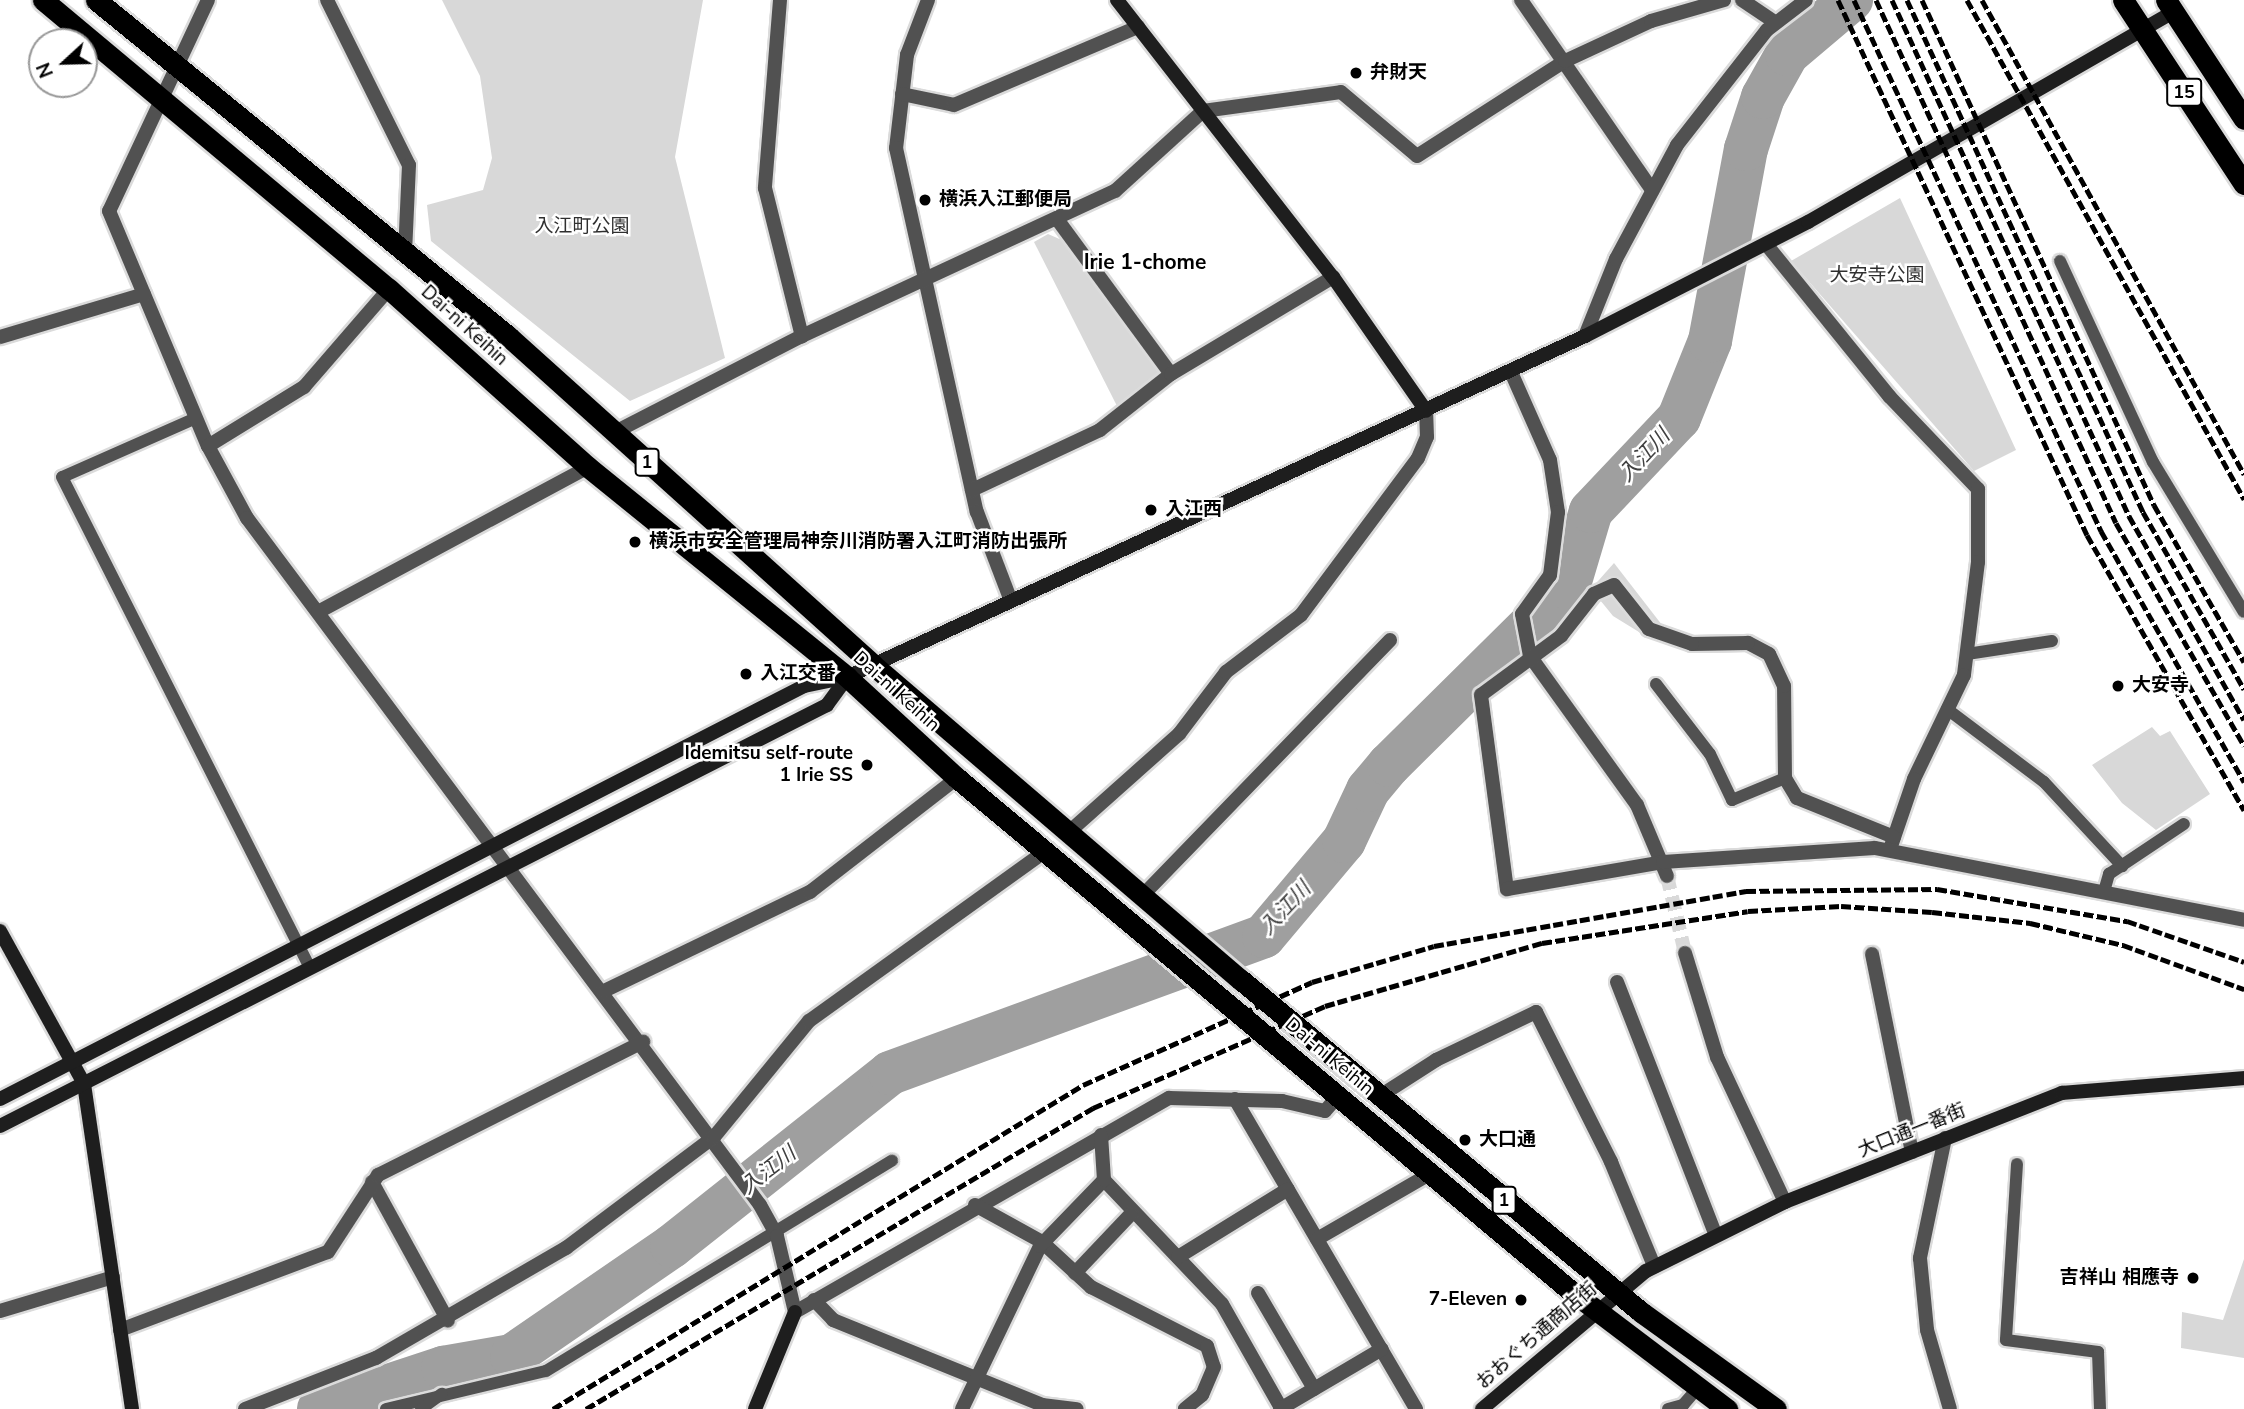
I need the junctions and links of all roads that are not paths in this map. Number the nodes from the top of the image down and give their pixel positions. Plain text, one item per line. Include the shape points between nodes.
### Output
1 (43, 0) edge
2 (96, 0) edge
3 (208, 0) edge
4 (327, 0) edge
5 (780, 0) edge
6 (929, 0) edge
7 (1117, 0) edge
8 (1521, 0) edge
9 (1724, 0) edge
10 (1742, 0) edge
11 (1805, 0) edge
12 (2123, 0) edge
13 (2169, 6) edge
14 (1775, 22) junction
15 (1138, 27) junction
16 (2143, 31) junction
17 (1565, 61) junction
18 (175, 68) junction
19 (902, 94) junction
20 (2238, 97) edge
21 (159, 101) junction
22 (1203, 111) junction
23 (2244, 119) edge
24 (2244, 184) edge
25 (1652, 191) junction
26 (1057, 219) junction
27 (1766, 244) junction
28 (405, 253) junction
29 (2060, 261) dead end
30 (1333, 277) junction
31 (926, 282) junction
32 (389, 289) junction
33 (144, 294) junction
34 (802, 336) junction
35 (1585, 336) junction
36 (0, 337) edge
37 (1511, 372) junction
38 (1171, 374) junction
39 (1426, 411) junction
40 (196, 418) junction
41 (615, 432) junction
42 (208, 446) junction
43 (588, 467) junction
44 (972, 490) junction
45 (1011, 601) junction
46 (318, 612) junction
47 (2244, 612) edge
48 (1390, 640) dead end
49 (2052, 641) dead end
50 (1967, 654) junction
51 (1531, 656) junction
52 (872, 664) junction
53 (847, 677) junction
54 (1656, 684) dead end
55 (1947, 709) junction
56 (957, 778) junction
57 (1784, 778) junction
58 (2184, 824) dead end
59 (1070, 831) junction
60 (1892, 844) junction
61 (490, 845) junction
62 (1045, 851) junction
63 (1663, 862) junction
64 (2122, 866) junction
65 (507, 867) junction
66 (1667, 876) tunnel mouth
67 (2105, 888) junction
68 (1143, 895) junction
69 (2244, 920) edge
70 (0, 931) edge
71 (300, 946) junction
72 (1685, 953) tunnel mouth
73 (1871, 954) dead end
74 (309, 966) junction
75 (1617, 982) dead end
76 (604, 990) junction
77 (643, 1042) junction
78 (72, 1061) junction
79 (2244, 1078) edge
80 (83, 1084) junction
81 (1339, 1095) junction
82 (1380, 1096) junction
83 (0, 1099) edge
84 (1235, 1099) junction
85 (0, 1126) edge
86 (1101, 1135) junction
87 (714, 1137) junction
88 (1945, 1138) junction
89 (1912, 1152) junction
90 (892, 1161) dead end
91 (2017, 1164) dead end
92 (1433, 1172) junction
93 (1104, 1180) junction
94 (372, 1182) junction
95 (1288, 1189) junction
96 (1785, 1202) junction
97 (975, 1205) junction
98 (1131, 1214) junction
99 (775, 1231) junction
100 (1714, 1234) junction
101 (1317, 1239) junction
102 (1042, 1242) junction
103 (1178, 1257) junction
104 (1654, 1266) junction
105 (1075, 1273) junction
106 (113, 1277) junction
107 (1617, 1292) junction
108 (1258, 1293) dead end
109 (814, 1300) junction
110 (1595, 1310) junction
111 (0, 1311) edge
112 (796, 1312) junction
113 (448, 1321) junction
114 (120, 1329) junction
115 (1381, 1349) junction
116 (981, 1378) junction
117 (1314, 1389) junction
118 (1697, 1389) junction
119 (445, 1392) junction
120 (132, 1409) edge
121 (245, 1409) edge
122 (386, 1409) edge
123 (421, 1409) edge
124 (755, 1409) edge
125 (962, 1409) edge
126 (1077, 1409) edge
127 (1185, 1409) edge
128 (1280, 1409) edge
129 (1416, 1409) edge
130 (1482, 1409) edge
131 (1668, 1409) edge
132 (1727, 1409) edge
133 (1776, 1409) edge
134 (1950, 1409) edge
135 (2101, 1409) edge

1 - 21 highway, Dai-ni Keihin / 1
2 - 18 highway, Dai-ni Keihin / 1
3 - 18 street
4 - 28 street via 409,165
5 - 34 street via 765,188
6 - 19 street via 907,55
7 - 15 street
8 - 17 street
9 - 17 street via 1651,21
10 - 14 street
11 - 14 street
12 - 16 highway, 15
13 - 16 street
13 - 20 highway, 15
14 - 25 street via 1713,93
15 - 19 street via 954,105
15 - 22 street
16 - 24 highway, 15
16 - 27 street
17 - 22 street via 1417,156 1340,92
17 - 25 street
18 - 21 street
18 - 28 highway, Dai-ni Keihin / 1
19 - 31 street via 895,148
20 - 23 highway, 15
21 - 32 highway, Dai-ni Keihin / 1
21 - 33 street via 109,211
22 - 26 street via 1115,191
22 - 30 street
25 - 35 street
26 - 31 street
26 - 38 street
27 - 35 street
27 - 50 street via 1889,396 1947,450 1978,489 1978,562
28 - 41 highway, Dai-ni Keihin / 1
29 - 47 lane via 2153,461
30 - 38 street
30 - 39 street
31 - 34 street
31 - 44 street
32 - 42 street via 304,387
32 - 43 highway, Dai-ni Keihin / 1
33 - 36 street
33 - 40 street
34 - 41 street
35 - 37 street
37 - 39 street
37 - 51 street via 1550,460 1558,512 1550,575 1522,614
38 - 44 street via 1100,430
39 - 45 street
39 - 59 street via 1418,457 1301,615 1226,673 1180,734
40 - 42 street
40 - 71 lane via 62,477
41 - 52 highway, Dai-ni Keihin / 1
42 - 46 street via 247,518
43 - 46 street
43 - 53 highway, Dai-ni Keihin / 1
44 - 45 street
45 - 52 street
46 - 61 street
48 - 68 street
49 - 50 lane
50 - 55 street
51 - 57 street via 1561,636 1594,594 1614,585 1649,629 1692,644 1748,643 1769,654 1784,686
51 - 63 street via 1637,806
51 - 63 street via 1481,695 1507,889
52 - 53 street
52 - 59 highway, Dai-ni Keihin / 1
53 - 56 highway, Dai-ni Keihin / 1
53 - 61 street via 804,686
53 - 65 street via 827,705
54 - 57 lane via 1710,754 1732,800
55 - 60 street
55 - 64 lane via 2044,782
56 - 62 highway, Dai-ni Keihin / 1
56 - 76 street via 810,892
57 - 60 street via 1797,798
58 - 64 lane
59 - 68 highway, Dai-ni Keihin / 1
60 - 63 street
60 - 67 street
61 - 65 street
61 - 71 street
62 - 81 highway, Dai-ni Keihin / 1
62 - 87 street via 809,1021
63 - 66 street
64 - 67 lane
65 - 74 street
65 - 76 street
67 - 69 street
68 - 82 highway, Dai-ni Keihin / 1
70 - 78 street
71 - 74 lane
71 - 78 street
72 - 96 street via 1717,1057
73 - 89 street
74 - 80 street
75 - 100 street
76 - 77 street
77 - 87 street
77 - 94 street
78 - 80 street
78 - 83 street
79 - 88 street, 大口通一番街 via 2062,1093
80 - 85 street
80 - 106 street
81 - 84 street via 1325,1111
81 - 92 highway, Dai-ni Keihin / 1
82 - 104 street via 1436,1060 1536,1012 1606,1150
82 - 107 highway, Dai-ni Keihin / 1
84 - 86 street via 1169,1098
84 - 95 street
86 - 93 street
86 - 97 street
87 - 99 street
87 - 113 street via 566,1248
88 - 89 street, 大口通一番街
88 - 134 street via 1920,1258 1927,1331
89 - 96 street, 大口通一番街
90 - 99 lane
91 - 135 lane via 2006,1340 2098,1352
92 - 101 street
92 - 110 highway, Dai-ni Keihin / 1
93 - 98 street
93 - 102 street
94 - 113 street
94 - 114 street via 328,1252
95 - 101 street
95 - 103 street
96 - 100 street, 大口通一番街
97 - 102 street
97 - 109 street
98 - 103 street
98 - 105 street
99 - 112 street
99 - 119 lane via 546,1371
100 - 104 street, 大口通一番街
101 - 115 street
102 - 105 street
102 - 116 street
103 - 128 street via 1222,1304
104 - 107 street, 大口通一番街
105 - 127 street via 1146,1319 1207,1346 1214,1367 1202,1395
106 - 111 street
106 - 114 street
107 - 110 street, おおぐち通商店街
107 - 133 highway, Dai-ni Keihin / 1
108 - 117 street
109 - 112 street
109 - 116 street via 833,1320
110 - 118 highway, Dai-ni Keihin / 1
110 - 130 street, おおぐち通商店街
112 - 124 street
113 - 121 street via 376,1358
114 - 120 street
115 - 117 street
115 - 129 street
116 - 125 street
116 - 126 street via 1042,1405
117 - 128 street
118 - 131 lane via 1683,1405
118 - 132 highway, Dai-ni Keihin / 1
119 - 122 lane
119 - 123 lane

